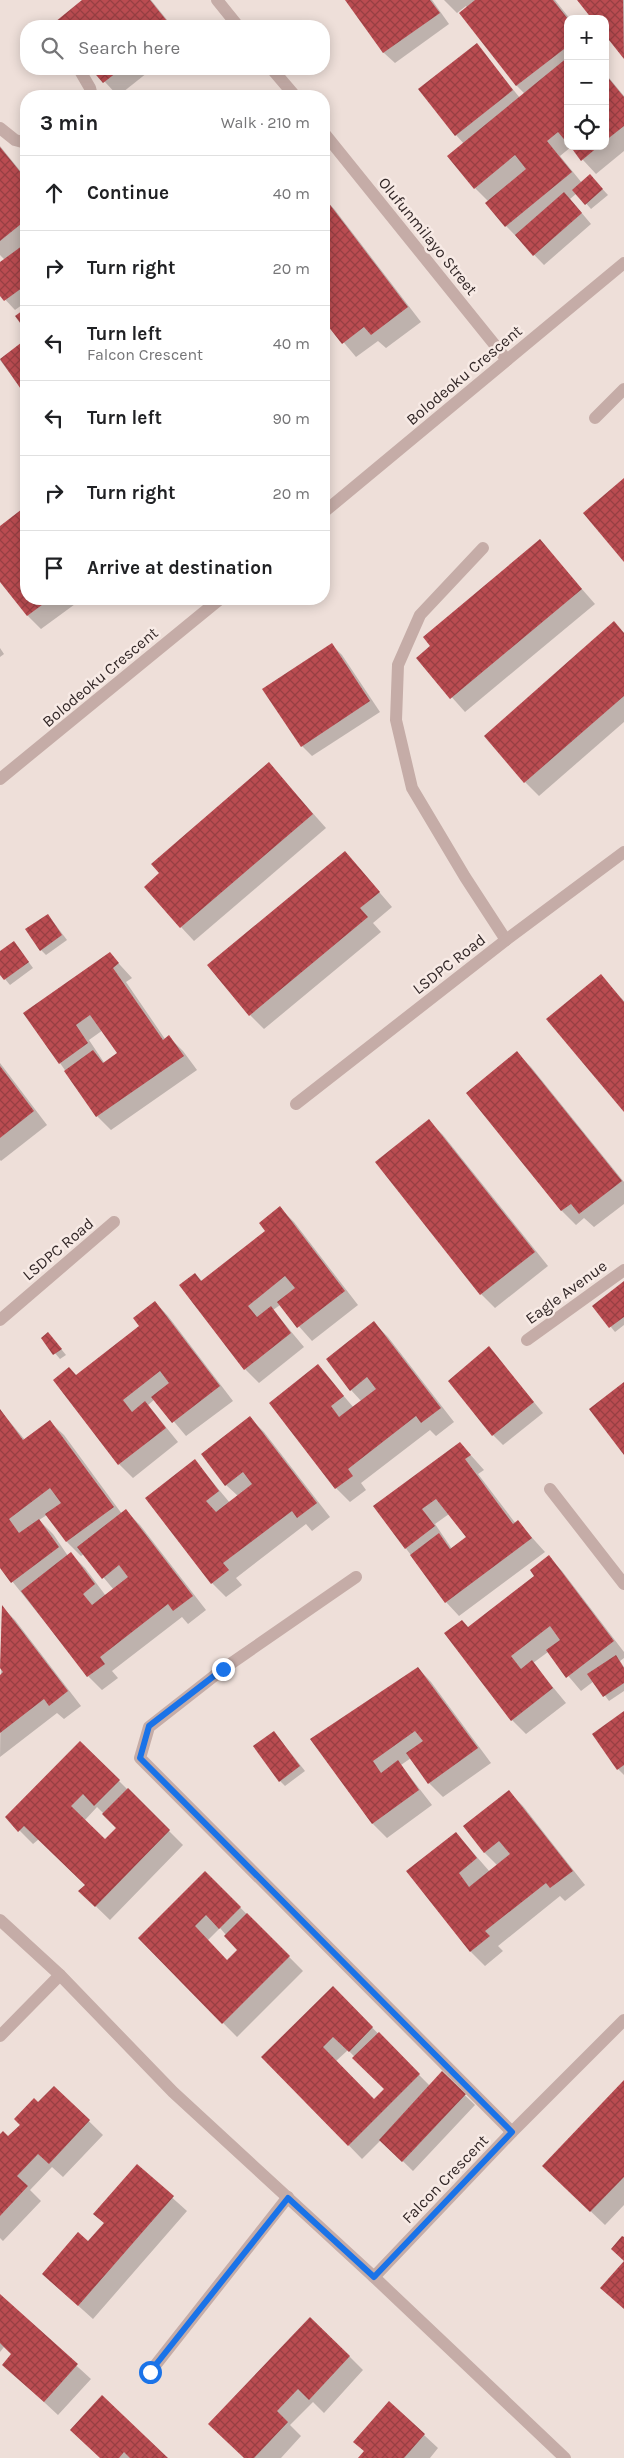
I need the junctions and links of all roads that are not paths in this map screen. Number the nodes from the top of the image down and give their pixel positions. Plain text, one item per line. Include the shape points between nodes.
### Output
1 (217, 0) edge
2 (233, 20) edge
3 (82, 75) edge
4 (277, 75) edge
5 (90, 90) edge
6 (289, 90) edge
7 (0, 128) edge
8 (330, 139) edge
9 (20, 141) edge
10 (624, 263) edge
11 (507, 360) junction
12 (624, 389) edge
13 (595, 418) dead end
14 (330, 507) edge
15 (483, 548) dead end
16 (213, 605) edge
17 (0, 779) edge
18 (624, 852) edge
19 (506, 940) junction
20 (296, 1104) dead end
21 (114, 1222) dead end
22 (624, 1270) edge
23 (0, 1320) edge
24 (526, 1340) dead end
25 (550, 1489) dead end
26 (356, 1577) dead end
27 (624, 1584) edge
28 (0, 1920) edge
29 (60, 1975) junction
30 (624, 2020) edge
31 (0, 2036) edge
32 (512, 2132) junction
33 (288, 2198) junction
34 (374, 2277) junction
35 (150, 2372) dead end
36 (562, 2457) edge

1 - 2 street
3 - 5 street
4 - 6 street
7 - 9 street
8 - 11 street, Olufunmilayo Street
10 - 11 street, Bolodeoku Crescent
11 - 14 street, Bolodeoku Crescent
12 - 13 street
15 - 19 street via 420,615 398,665 396,720 412,788
16 - 17 street, Bolodeoku Crescent
18 - 19 street, LSDPC Road
19 - 20 street, LSDPC Road
21 - 23 street, LSDPC Road
22 - 24 street, Eagle Avenue
25 - 27 street
26 - 32 street via 223,1669 149,1726 140,1758
28 - 29 street
29 - 31 street
29 - 33 street via 172,2092
30 - 32 street, Falcon Crescent
32 - 34 street, Falcon Crescent
33 - 34 street
33 - 35 street
34 - 36 street

